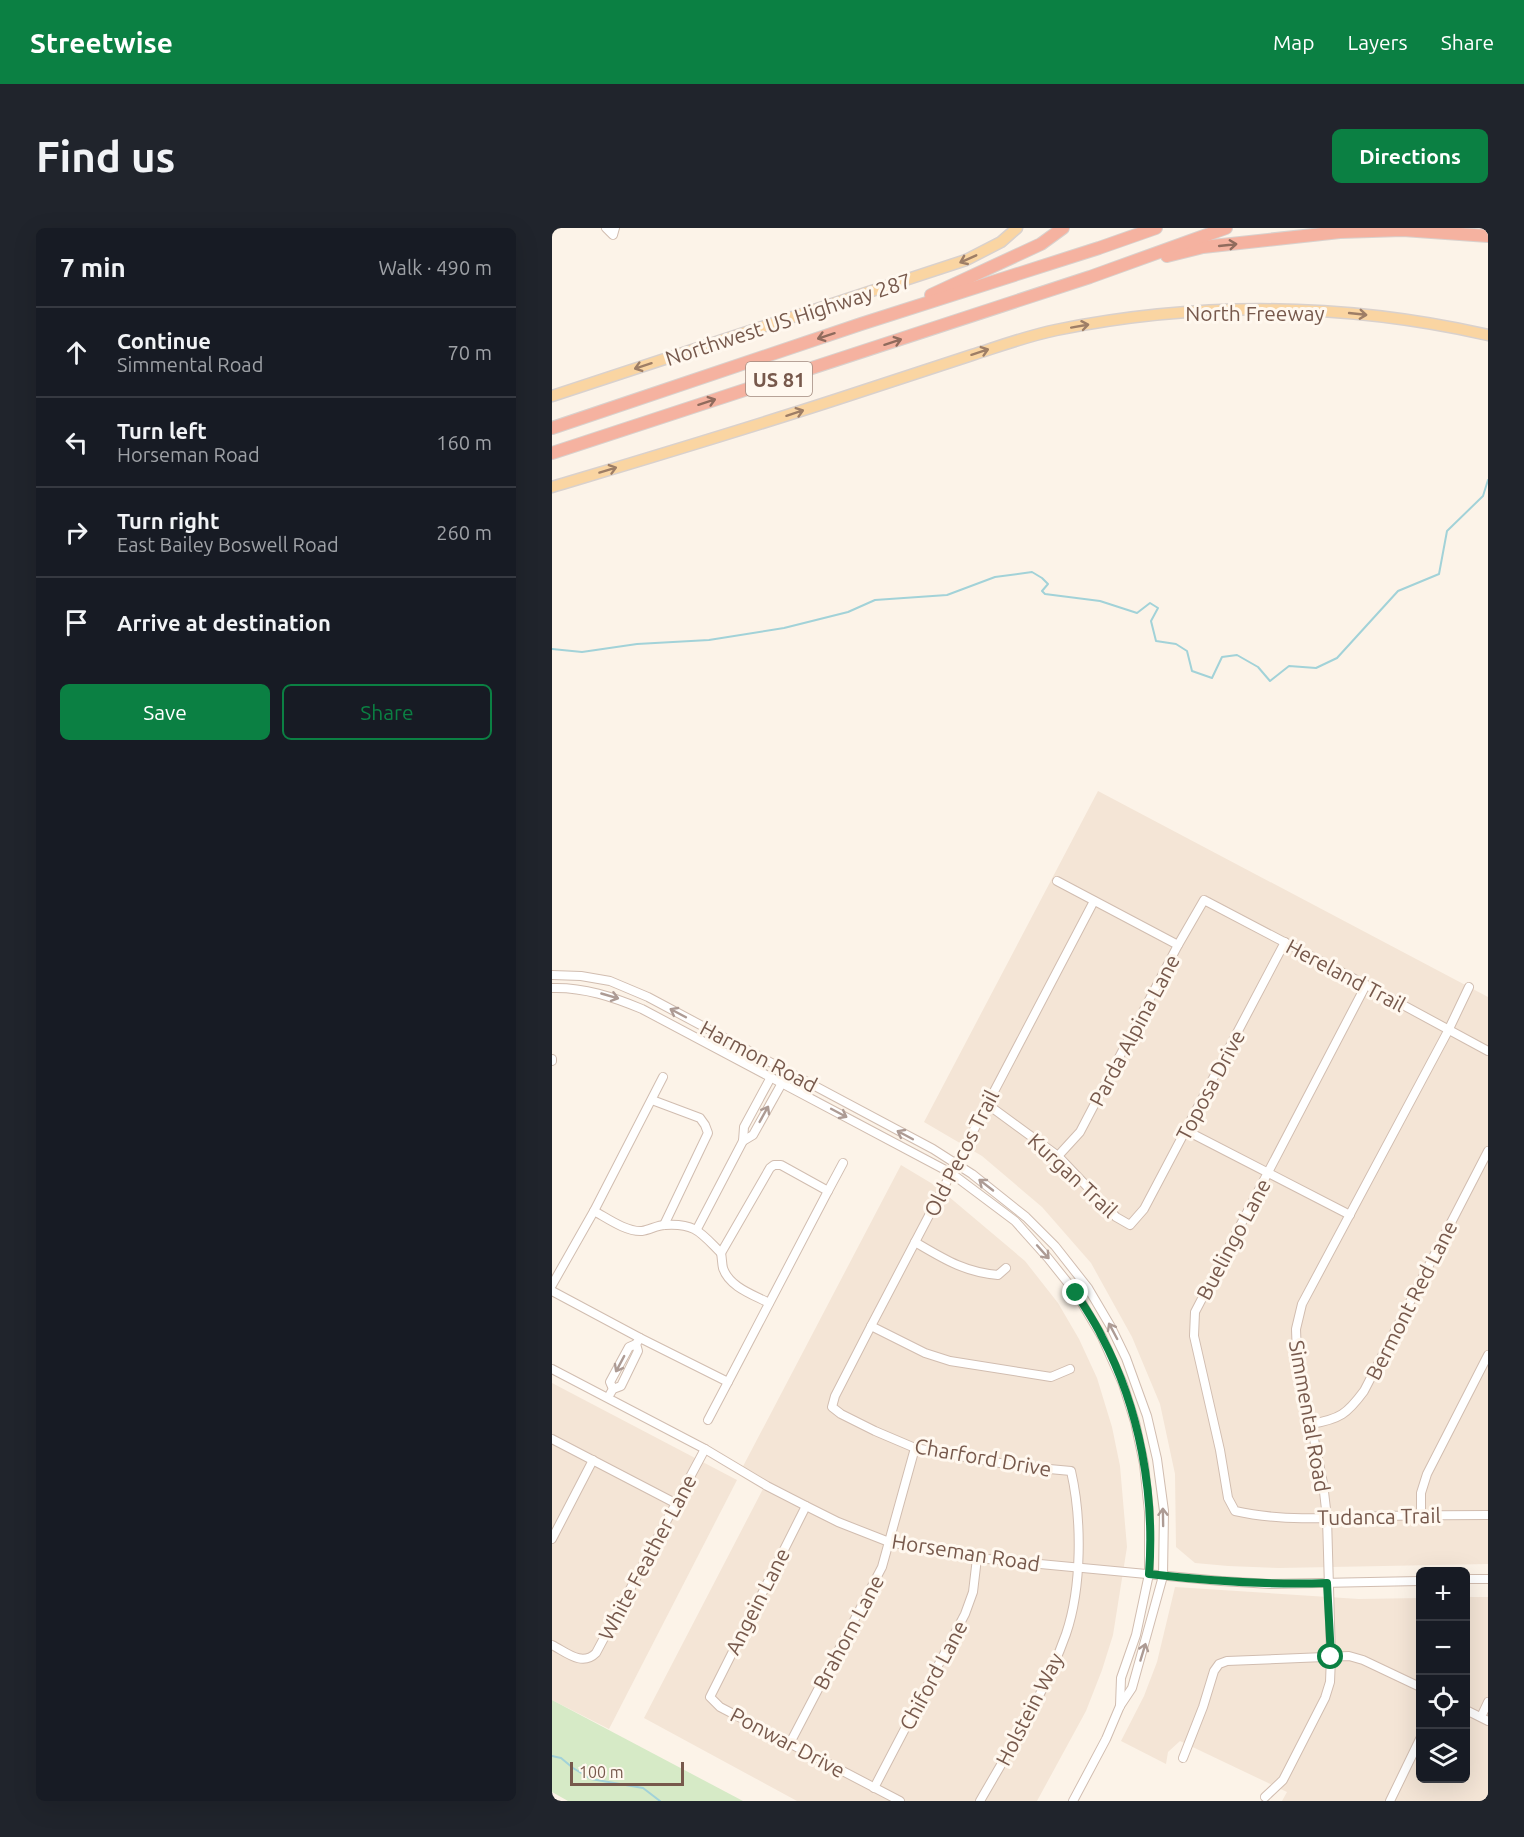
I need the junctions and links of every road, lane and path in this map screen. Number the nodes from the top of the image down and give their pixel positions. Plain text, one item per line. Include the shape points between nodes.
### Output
1 (606, 228) edge
2 (615, 228) edge
3 (1017, 228) edge
4 (1063, 228) edge
5 (1134, 228) edge
6 (1156, 228) edge
7 (1226, 228) edge
8 (1488, 236) edge
9 (1065, 259) junction
10 (1090, 277) junction
11 (881, 318) junction
12 (1488, 335) edge
13 (552, 396) edge
14 (552, 428) edge
15 (552, 453) edge
16 (552, 487) edge
17 (1057, 881) dead end
18 (1204, 900) joint
19 (1094, 901) junction
20 (1285, 942) junction
21 (1178, 945) junction
22 (552, 975) edge
23 (1366, 985) junction
24 (1469, 987) dead end
25 (552, 988) edge
26 (1448, 1031) junction
27 (1488, 1051) edge
28 (663, 1077) dead end
29 (771, 1077) junction
30 (782, 1083) junction
31 (652, 1100) junction
32 (987, 1104) junction
33 (1185, 1131) junction
34 (743, 1141) junction
35 (1488, 1151) edge
36 (1058, 1156) junction
37 (843, 1163) dead end
38 (956, 1163) junction
39 (951, 1173) junction
40 (1268, 1173) junction
41 (828, 1191) junction
42 (594, 1211) junction
43 (1350, 1215) junction
44 (1130, 1224) joint
45 (664, 1225) junction
46 (697, 1229) junction
47 (915, 1242) junction
48 (721, 1253) junction
49 (1006, 1268) dead end
50 (552, 1285) edge
51 (552, 1291) edge
52 (769, 1303) junction
53 (871, 1326) junction
54 (638, 1341) junction
55 (1488, 1355) edge
56 (552, 1369) edge
57 (1070, 1369) dead end
58 (728, 1382) junction
59 (608, 1399) junction
60 (832, 1407) joint
61 (708, 1420) dead end
62 (1311, 1424) junction
63 (552, 1439) edge
64 (915, 1448) junction
65 (705, 1449) junction
66 (592, 1460) junction
67 (1071, 1471) joint
68 (675, 1503) junction
69 (806, 1506) junction
70 (1235, 1511) joint
71 (1421, 1515) junction
72 (1488, 1515) edge
73 (1327, 1518) junction
74 (552, 1539) edge
75 (889, 1542) junction
76 (977, 1558) junction
77 (1077, 1568) junction
78 (1149, 1574) junction
79 (1163, 1576) junction
80 (1488, 1579) edge
81 (1470, 1580) edge
82 (1416, 1581) edge
83 (1327, 1583) junction
84 (552, 1645) edge
85 (1331, 1657) junction
86 (1416, 1686) edge
87 (710, 1697) joint
88 (1488, 1702) edge
89 (1120, 1706) junction
90 (1470, 1712) edge
91 (1484, 1719) edge
92 (789, 1743) junction
93 (1416, 1747) edge
94 (1183, 1758) dead end
95 (874, 1788) junction
96 (1266, 1797) dead end
97 (900, 1801) edge
98 (980, 1801) edge
99 (1073, 1801) edge
100 (1390, 1801) edge

1 - 2 street via 613,235
3 -> 13 main road, Northwest US Highway 287 via 966,260
4 - 11 highway via 1041,244
5 - 9 highway, US 81
6 - 9 highway
7 - 10 highway
10 -> 8 highway via 1203,248 1340,232 1403,230
9 - 11 highway, US 81
15 -> 10 highway, US 81
11 -> 14 highway, US 81
16 -> 12 main road, North Freeway via 1023,338 1074,327 1201,311 1318,310 1446,325
17 - 19 street
18 - 20 street, Hereland Trail
18 - 21 street, Parda Alpina Lane
19 - 21 street
19 - 32 street, Old Pecos Trail
20 - 23 street, Hereland Trail
20 - 33 street, Toposa Drive
21 - 36 street, Parda Alpina Lane via 1080,1132
38 -> 22 street, Harmon Road via 648,997 610,981
23 - 26 street, Hereland Trail
23 - 40 street, Buelingo Lane
24 - 26 street, Simmental Road
25 -> 29 street, Harmon Road via 614,997
26 - 27 street, Hereland Trail
26 - 43 street, Simmental Road
28 - 31 street
29 - 30 street, Harmon Road
29 - 34 street via 744,1127
34 -> 30 street via 753,1135
30 -> 39 street, Harmon Road
31 - 42 street
31 - 45 street via 700,1119 708,1133
32 - 36 street, Kurgan Trail
32 - 38 street, Old Pecos Trail
33 - 40 street
33 - 44 street, Toposa Drive via 1144,1209
34 - 46 street
35 - 62 street, Bermont Red Lane via 1364,1391 1350,1410 1331,1421
36 - 44 street, Kurgan Trail via 1116,1217
37 - 41 street
38 - 39 street, Old Pecos Trail
79 -> 38 street, Harmon Road via 1164,1511 1157,1459 1147,1416 1112,1328 1088,1288 1055,1246 1026,1217
39 - 47 street, Old Pecos Trail
39 -> 78 street, Harmon Road via 1015,1221 1076,1293 1102,1337 1123,1384 1144,1464
40 - 43 street
40 - 70 street, Buelingo Lane via 1195,1312 1194,1336 1228,1498
41 - 48 street via 781,1165 774,1165
41 - 52 street
42 - 45 street via 629,1229 641,1231
42 - 50 street
43 - 62 street, Simmental Road via 1302,1304 1296,1329 1297,1356
45 - 46 street
46 - 48 street
47 - 49 street via 978,1273 998,1275
47 - 53 street, Old Pecos Trail
48 - 52 street via 724,1270 731,1280
51 - 54 street
52 - 58 street
53 - 57 street via 950,1361 1051,1377
53 - 60 street, Old Pecos Trail
54 - 58 street
54 - 59 street via 629,1347 610,1382 613,1389
55 - 71 street via 1427,1474 1421,1493
56 - 59 street, Horseman Road
58 - 61 street
59 - 65 street, Horseman Road
60 - 64 street, Charford Drive
62 - 73 street, Simmental Road
63 - 66 street
64 - 67 street, Charford Drive
64 - 75 street, Brahorn Lane
65 - 68 street, White Feather Lane
65 - 69 street, Horseman Road
66 - 68 street
66 - 74 street
67 - 77 street, Holstein Way via 1077,1496
68 - 84 street, White Feather Lane via 591,1659 579,1659
69 - 75 street, Horseman Road
69 - 87 street, Angein Lane
70 - 73 street, Tudanca Trail
71 - 72 street, Tudanca Trail
71 - 73 street, Tudanca Trail
73 - 83 street, Simmental Road
75 - 76 street, Horseman Road
75 - 92 street, Brahorn Lane via 882,1567
76 - 77 street, Horseman Road
76 - 95 street, Chiford Lane via 973,1592 964,1614
77 - 78 street, Horseman Road
77 - 98 street, Holstein Way via 1065,1634 1041,1693
78 - 79 street, Horseman Road
78 - 89 street, Harmon Road via 1136,1635 1121,1678
79 - 83 street, Horseman Road via 1270,1584
89 -> 79 street, Harmon Road via 1132,1688
80 - 81 street
82 - 83 street, Horseman Road
83 - 85 street, Simmental Road
85 - 86 street via 1363,1660
85 - 94 street via 1232,1660 1219,1664
85 - 96 street, Simmental Road via 1325,1698 1283,1780
87 - 92 street, Ponwar Drive via 720,1707
88 - 91 street
89 - 99 street
90 - 91 street
92 - 95 street, Ponwar Drive
93 - 100 street
95 - 97 street, Ponwar Drive

